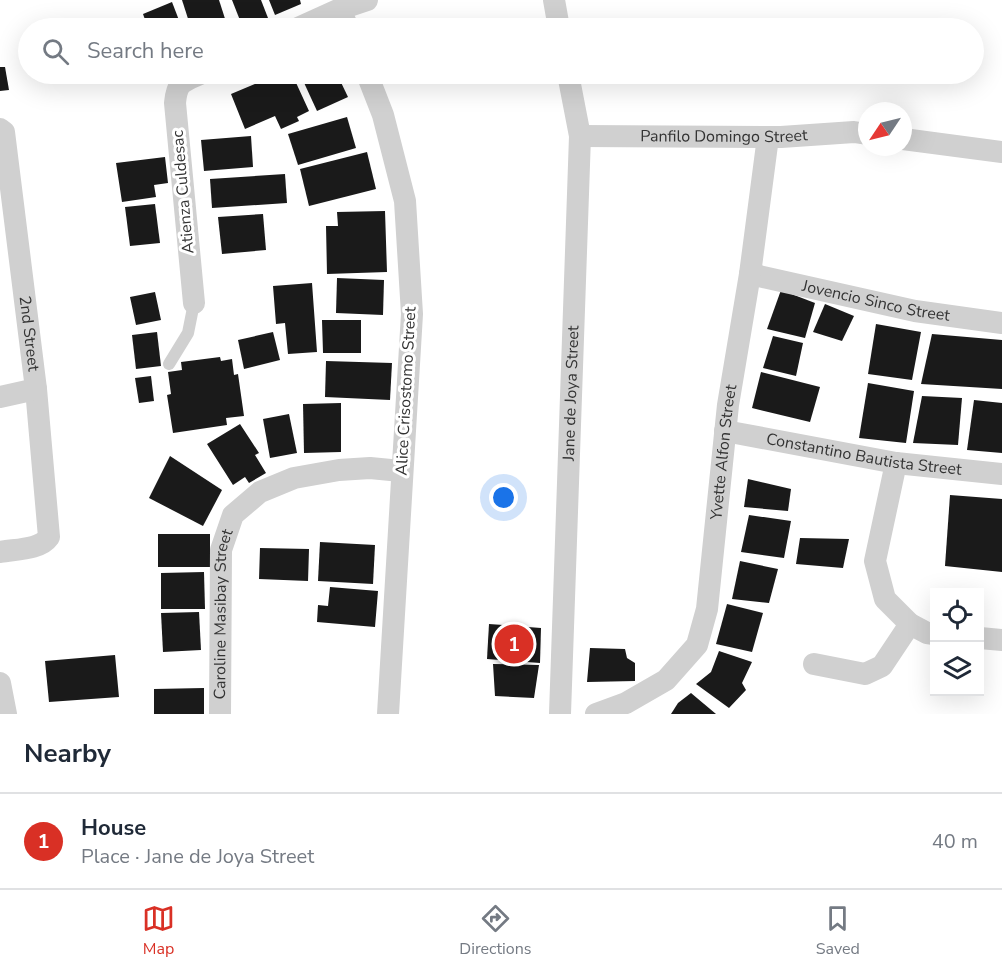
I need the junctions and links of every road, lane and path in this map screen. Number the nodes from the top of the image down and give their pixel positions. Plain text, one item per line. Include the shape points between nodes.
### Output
1 (367, 0) edge
2 (554, 0) edge
3 (345, 18) edge
4 (557, 18) edge
5 (183, 84) edge
6 (370, 84) edge
7 (570, 84) edge
8 (2, 130) edge
9 (858, 133) edge
10 (580, 136) junction
11 (768, 137) junction
12 (912, 140) edge
13 (1002, 152) edge
14 (10, 266) edge
15 (750, 274) junction
16 (194, 303) joint
17 (1002, 323) edge
18 (169, 364) dead end
19 (36, 390) junction
20 (0, 397) edge
21 (725, 431) junction
22 (896, 463) junction
23 (401, 471) junction
24 (1002, 474) edge
25 (0, 552) edge
26 (910, 624) junction
27 (930, 633) edge
28 (984, 638) edge
29 (1002, 640) edge
30 (814, 664) dead end
31 (0, 683) edge
32 (6, 714) edge
33 (220, 714) edge
34 (388, 714) edge
35 (560, 714) edge
36 (596, 714) edge

1 - 3 street
2 - 4 street
5 - 16 street, Atienza Culdesac via 176,89 175,103
6 - 23 street, Alice Crisostomo Street via 384,115 405,201 412,314
7 - 10 street, Jane de Joya Street
8 - 14 street, 2nd Street
9 - 11 street, Panfilo Domingo Street
10 - 11 street, Panfilo Domingo Street
10 - 35 street, Jane de Joya Street
11 - 15 street, Yvette Alfon Street
12 - 13 street
14 - 19 street, 2nd Street
15 - 17 street, Jovencio Sinco Street via 915,311
15 - 21 street, Yvette Alfon Street
16 - 18 lane via 188,333
19 - 20 street
19 - 25 street, 2nd Street via 49,537 38,546
21 - 22 street, Constantino Bautista Street
21 - 36 street, Yvette Alfon Street via 707,609 697,645 666,680 626,704
22 - 24 street, Constantino Bautista Street
22 - 26 street via 875,561 885,599
23 - 33 street, Caroline Masibay Street via 339,470 294,478 260,492 233,515 222,550
23 - 34 street, Alice Crisostomo Street
26 - 27 street
26 - 30 street via 882,666 865,674
28 - 29 street
31 - 32 street

